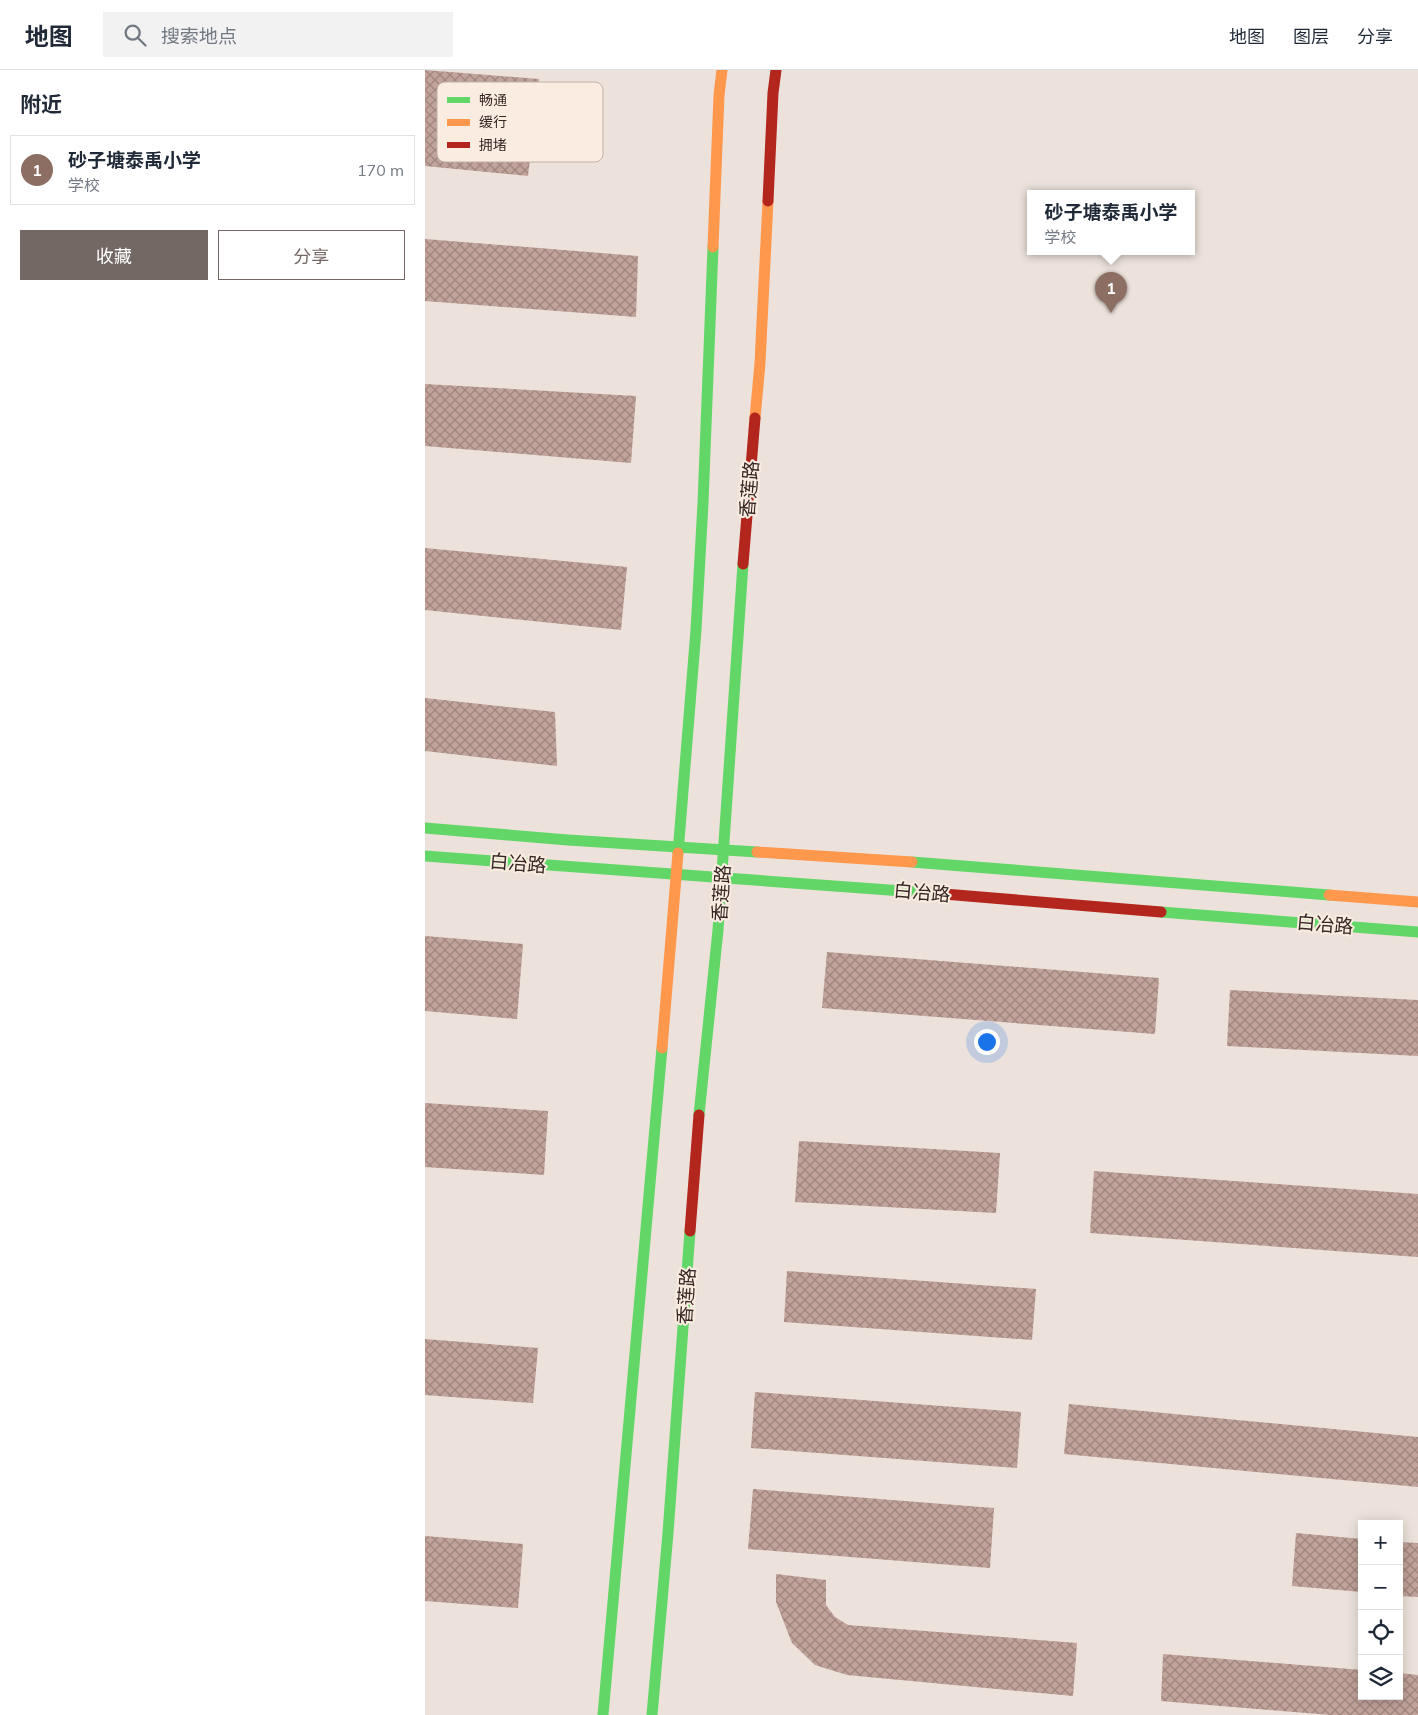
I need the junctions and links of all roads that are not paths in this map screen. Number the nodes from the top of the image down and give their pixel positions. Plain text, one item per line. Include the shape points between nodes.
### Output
1 (722, 70) edge
2 (776, 70) edge
3 (425, 828) edge
4 (678, 847) junction
5 (724, 850) junction
6 (425, 856) edge
7 (676, 874) junction
8 (722, 878) junction
9 (1418, 902) edge
10 (1418, 932) edge
11 (603, 1715) edge
12 (652, 1715) edge

1 - 4 main road via 696,630
2 - 5 main road, 香莲路 via 760,363 739,613
3 - 4 main road, 白冶路
4 - 5 main road, 白冶路
4 - 7 main road
5 - 8 main road, 香莲路
5 - 9 main road, 白冶路
6 - 7 main road, 白冶路
7 - 8 main road, 白冶路
7 - 11 main road
8 - 10 main road, 白冶路
8 - 12 main road, 香莲路 via 700,1095

